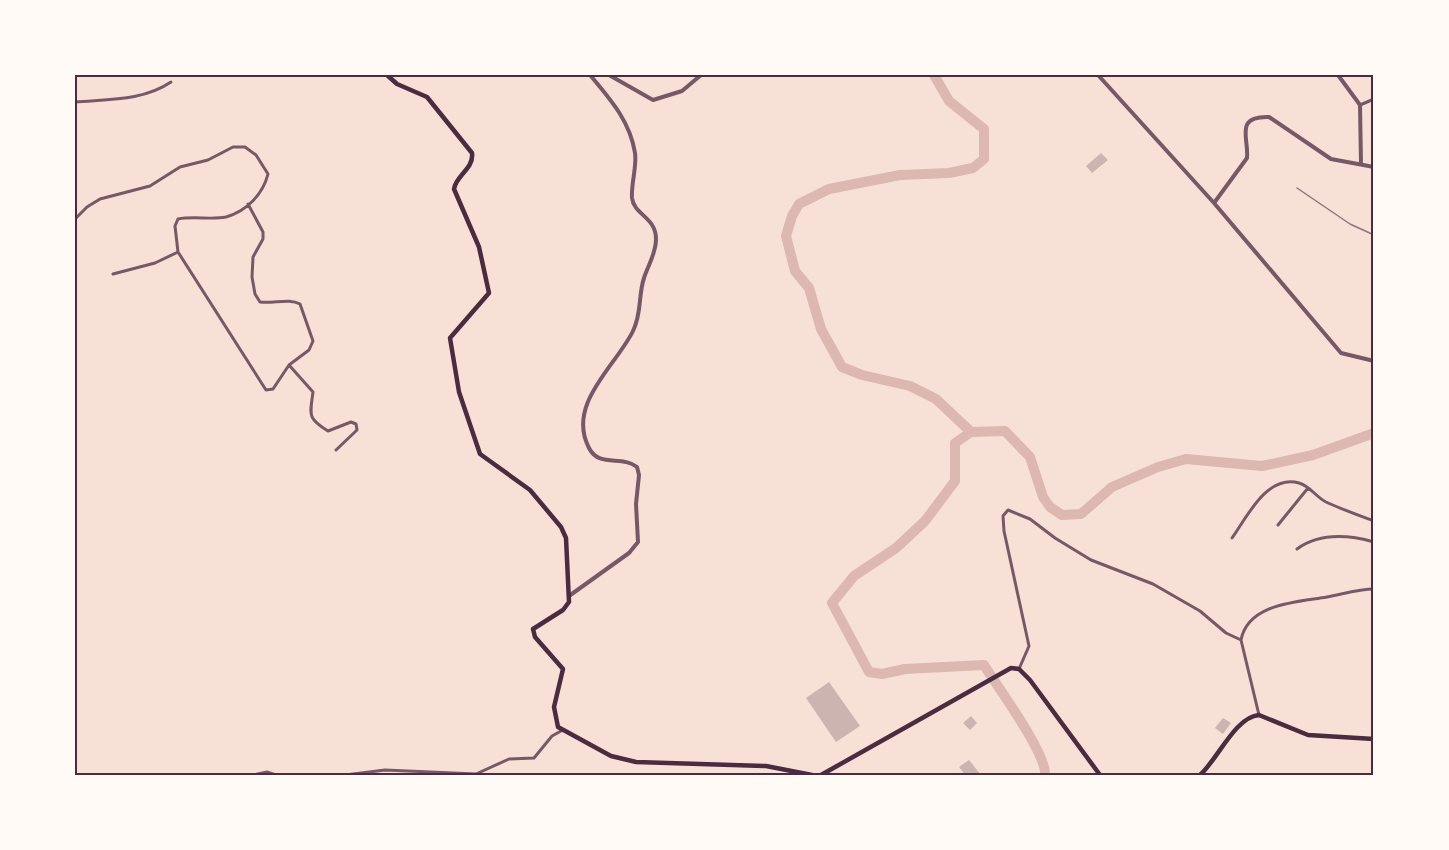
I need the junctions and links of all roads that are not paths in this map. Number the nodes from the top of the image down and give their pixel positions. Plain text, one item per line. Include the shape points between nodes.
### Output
1 (387, 75) edge
2 (590, 75) edge
3 (609, 75) edge
4 (701, 75) edge
5 (1098, 75) edge
6 (1338, 75) edge
7 (171, 82) dead end
8 (1374, 99) edge
9 (75, 102) edge
10 (1360, 105) junction
11 (1362, 164) junction
12 (1374, 167) edge
13 (1214, 203) junction
14 (248, 204) junction
15 (75, 219) edge
16 (178, 252) junction
17 (113, 274) dead end
18 (1374, 361) edge
19 (289, 365) junction
20 (336, 450) dead end
21 (1308, 488) junction
22 (1374, 521) edge
23 (1278, 525) dead end
24 (1232, 538) dead end
25 (1374, 542) edge
26 (1297, 549) dead end
27 (1374, 589) edge
28 (569, 596) junction
29 (1240, 640) junction
30 (1019, 669) junction
31 (1259, 716) junction
32 (561, 731) junction
33 (1374, 739) edge
34 (422, 773) edge
35 (253, 775) edge
36 (276, 775) edge
37 (345, 775) edge
38 (812, 775) edge
39 (821, 775) edge
40 (1100, 775) edge
41 (1200, 775) edge

1 - 28 main road via 397,84 427,97 472,153 470,165 454,189 479,247 489,293 450,338 459,392 480,454 530,490 561,526 566,538
2 - 28 street via 627,124 635,154 634,207 649,218 656,237 655,252 643,280 640,316 586,404 584,419 586,440 597,458 624,460 637,467 638,542 630,553
3 - 4 street via 653,100 682,91
5 - 13 street
6 - 10 street
7 - 9 street via 142,96
8 - 10 street
10 - 11 street
11 - 12 street
11 - 13 street via 1331,159 1269,117 1260,117 1248,122 1244,131 1247,158
13 - 18 street via 1341,353
14 - 15 street via 261,192 268,174 256,155 245,147 233,147 208,160 180,167 150,186 100,199
14 - 16 street via 226,217 178,219
14 - 19 street via 263,232 253,257 255,294 260,302 300,304 313,341 309,350
16 - 17 street via 155,263
16 - 19 street via 266,390 280,383
19 - 20 street via 313,392 313,422 328,431 357,424 357,430
21 - 22 street via 1324,501
21 - 23 street
21 - 24 street via 1290,482 1273,486
25 - 26 street via 1343,535 1305,543
27 - 29 street via 1266,610 1252,619
28 - 32 main road via 563,610 533,629 535,637 563,669 554,707
29 - 30 street via 1154,584 1091,560 1030,519 1008,510 1003,516 1004,531 1029,646
29 - 31 street
30 - 39 main road via 1002,671
30 - 40 main road
31 - 33 main road via 1308,735
31 - 41 main road via 1248,717 1239,725
32 - 34 street via 534,758 509,759 477,774
32 - 38 main road via 611,756 636,762 766,766
34 - 37 street via 385,770
35 - 36 street

